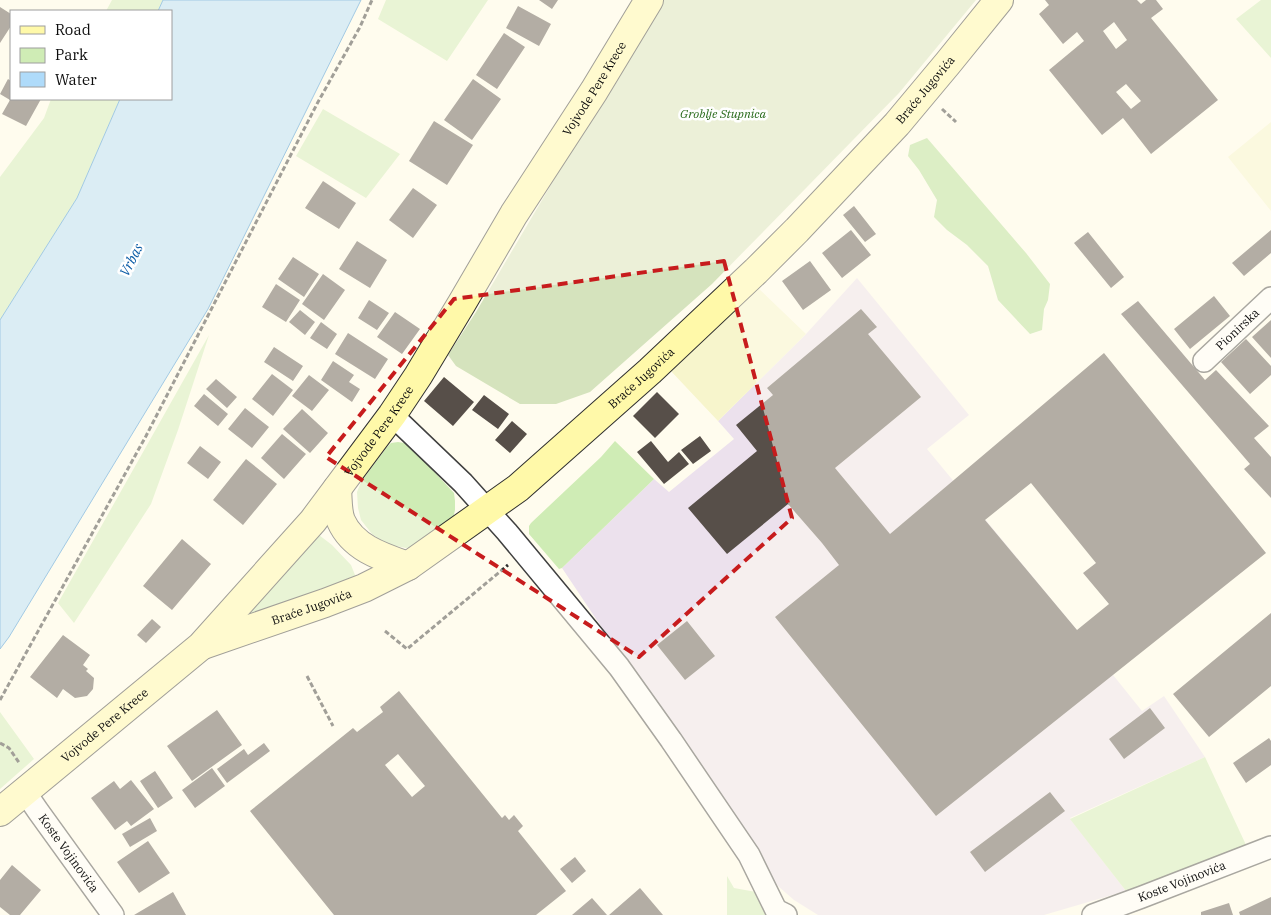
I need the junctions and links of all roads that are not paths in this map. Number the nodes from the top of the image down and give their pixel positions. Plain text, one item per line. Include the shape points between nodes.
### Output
1 (649, 0) edge
2 (998, 0) edge
3 (1271, 298) edge
4 (1204, 361) dead end
5 (392, 415) junction
6 (337, 489) junction
7 (487, 511) junction
8 (408, 566) junction
9 (201, 646) junction
10 (25, 781) junction
11 (0, 812) edge
12 (1271, 847) edge
13 (113, 915) edge
14 (786, 915) edge
15 (1093, 915) edge

1 - 5 street, Vojvode Pere Krece
2 - 7 street, Braće Jugovića via 897,124 797,230 650,371 518,488
3 - 4 street, Pionirska
5 - 6 street, Vojvode Pere Krece
5 - 7 street via 463,483
6 - 8 street via 341,520 348,534 377,555
6 - 9 street, Vojvode Pere Krece via 313,521
7 - 8 street, Braće Jugovića
7 - 14 street via 619,667 748,855 776,910
8 - 9 street, Braće Jugovića via 364,588
9 - 10 street, Vojvode Pere Krece
10 - 11 street, Vojvode Pere Krece
10 - 13 street, Koste Vojinovića via 38,811
12 - 15 street, Koste Vojinovića

